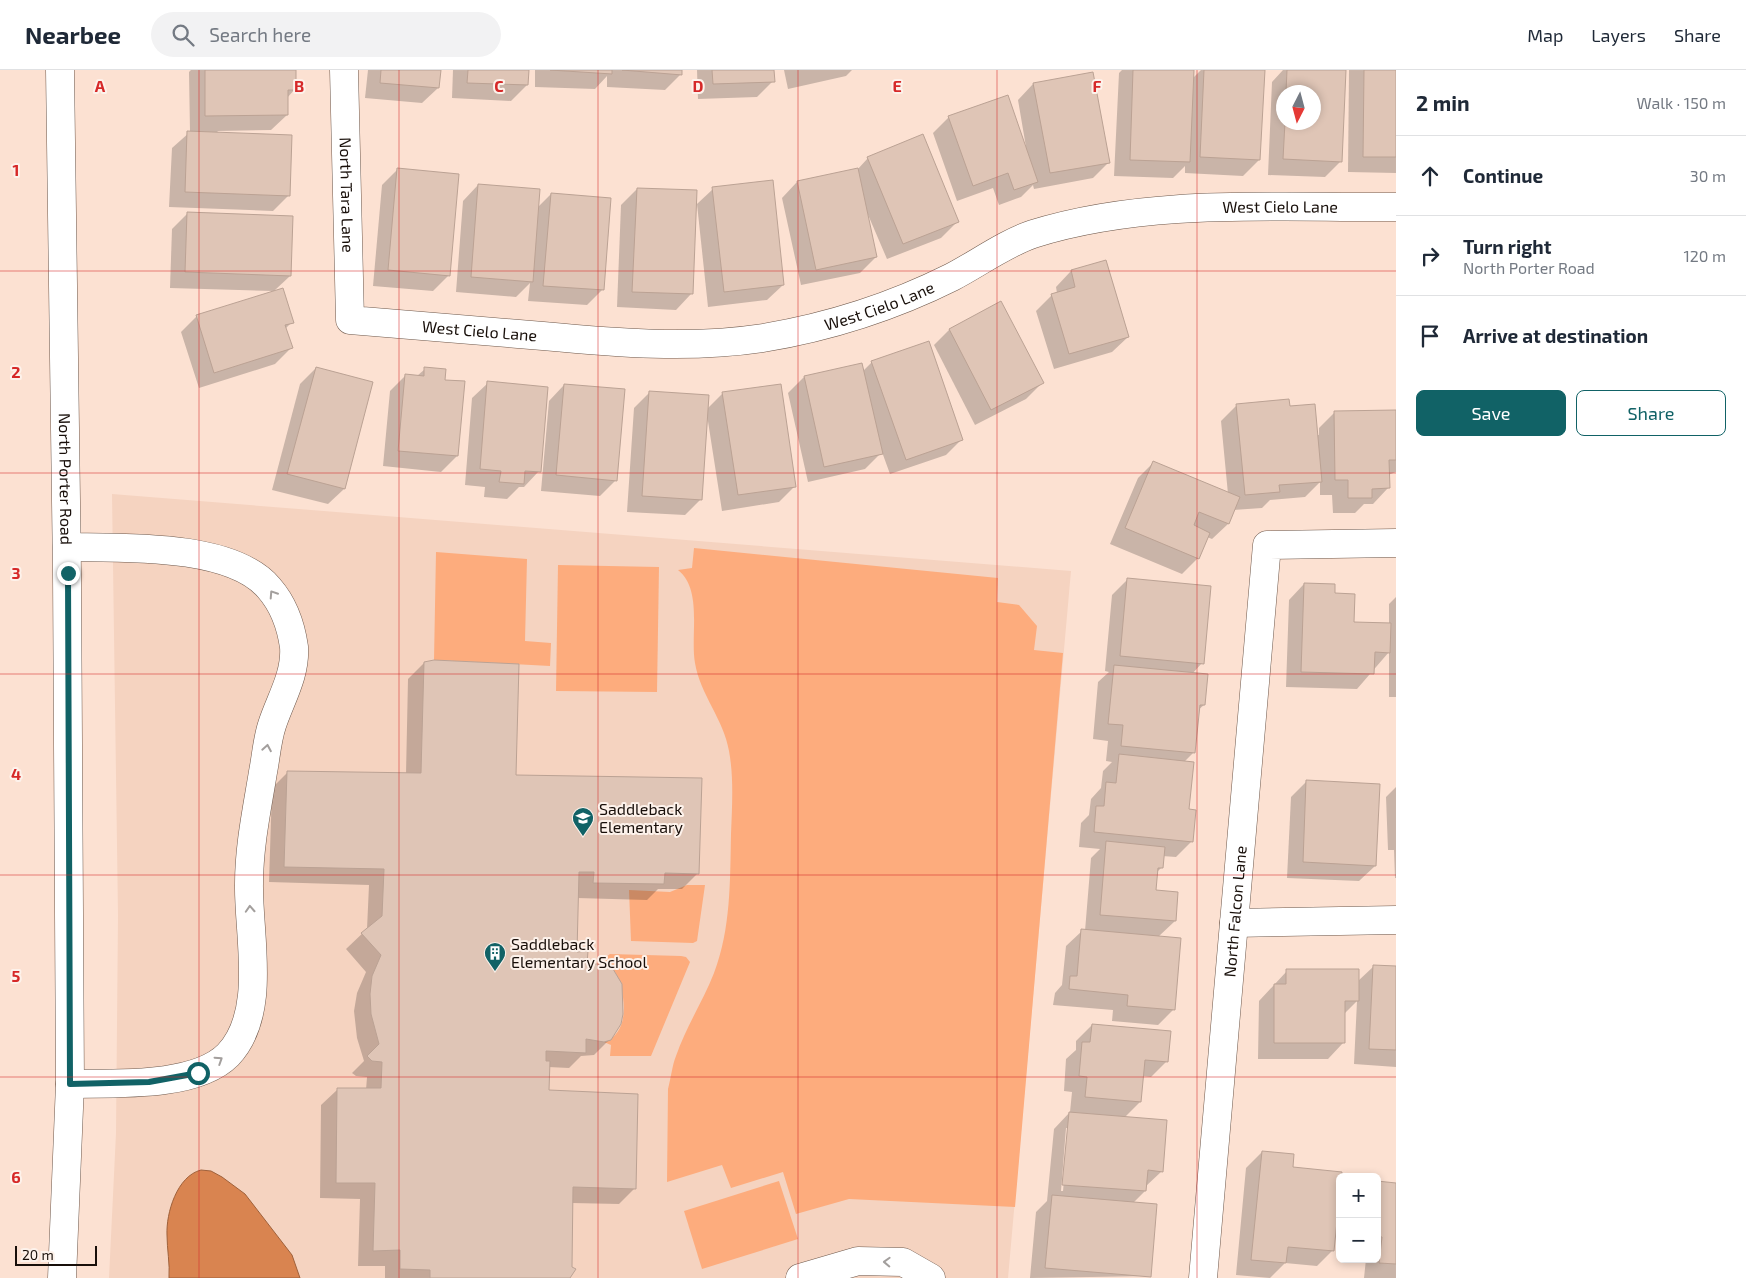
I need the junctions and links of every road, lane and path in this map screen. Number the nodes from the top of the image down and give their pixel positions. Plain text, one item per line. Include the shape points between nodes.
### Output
1 (60, 70) edge
2 (344, 70) edge
3 (1396, 208) edge
4 (350, 320) joint
5 (1396, 543) edge
6 (67, 547) junction
7 (1396, 920) edge
8 (1234, 923) junction
9 (70, 1084) junction
10 (62, 1278) edge
11 (800, 1278) edge
12 (931, 1278) edge
13 (1203, 1278) edge

1 - 6 street, North Porter Road
2 - 4 street, North Tara Lane
3 - 4 street, West Cielo Lane via 1191,209 1103,216 1030,235 950,278 889,305 824,325 753,339 699,344 634,344
5 - 8 street, North Falcon Lane via 1267,546
6 - 9 street, North Porter Road
9 -> 6 street via 149,1082 198,1073 228,1055 247,1023 254,976 249,883 254,825 271,726 289,682 294,648 285,612 269,587 248,570 218,557 144,549
7 - 8 street
8 - 13 street, North Falcon Lane
9 - 10 street, North Porter Road
12 -> 11 street via 902,1262 858,1261

